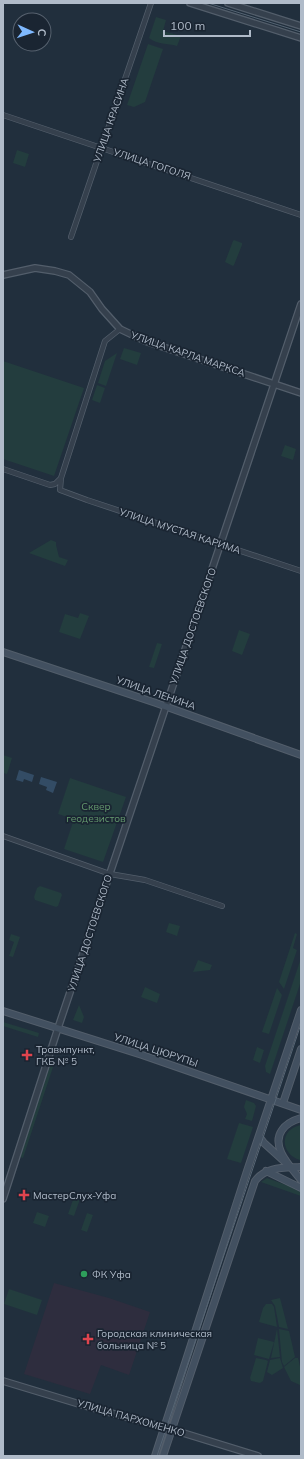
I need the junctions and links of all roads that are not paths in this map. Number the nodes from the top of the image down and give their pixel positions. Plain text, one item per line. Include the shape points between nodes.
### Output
1 (190, 3) edge
2 (228, 3) edge
3 (150, 4) edge
4 (301, 26) edge
5 (301, 38) edge
6 (3, 115) edge
7 (102, 148) junction
8 (301, 215) edge
9 (71, 237) dead end
10 (3, 274) edge
11 (301, 304) edge
12 (120, 329) junction
13 (274, 384) junction
14 (301, 393) edge
15 (3, 470) edge
16 (61, 478) junction
17 (221, 545) junction
18 (301, 571) edge
19 (3, 652) edge
20 (166, 706) junction
21 (301, 755) edge
22 (3, 836) edge
23 (110, 874) junction
24 (222, 906) dead end
25 (301, 1010) edge
26 (3, 1011) edge
27 (58, 1028) junction
28 (301, 1049) edge
29 (272, 1099) junction
30 (284, 1103) junction
31 (301, 1110) edge
32 (301, 1118) edge
33 (259, 1136) junction
34 (290, 1166) junction
35 (301, 1167) edge
36 (266, 1172) junction
37 (301, 1180) edge
38 (301, 1188) edge
39 (3, 1199) edge
40 (3, 1381) edge
41 (164, 1427) junction
42 (173, 1430) junction
43 (154, 1456) edge
44 (163, 1456) edge
45 (258, 1456) edge

1 - 5 street
2 - 4 street
3 - 7 street, УЛИЦА КРАСИНА
6 - 7 street, УЛИЦА ГОГОЛЯ
7 - 8 street, УЛИЦА ГОГОЛЯ
7 - 9 street, УЛИЦА КРАСИНА
10 - 12 street, УЛИЦА КАРЛА МАРКСА via 35,268 69,275 90,292
11 - 13 street, УЛИЦА ДОСТОЕВСКОГО
12 - 13 street, УЛИЦА КАРЛА МАРКСА via 145,341
12 - 16 street via 105,341
13 - 14 street, УЛИЦА КАРЛА МАРКСА
13 - 17 street, УЛИЦА ДОСТОЕВСКОГО
15 - 16 street via 50,485
16 - 17 street, УЛИЦА МУСТАЯ КАРИМА via 60,490
17 - 18 street, УЛИЦА МУСТАЯ КАРИМА
17 - 20 street, УЛИЦА ДОСТОЕВСКОГО
19 - 20 main road, УЛИЦА ЛЕНИНА
20 - 21 main road, УЛИЦА ЛЕНИНА
20 - 23 street, УЛИЦА ДОСТОЕВСКОГО
22 - 23 street
23 - 24 street via 145,880
23 - 27 street, УЛИЦА ДОСТОЕВСКОГО
25 - 29 main road
26 - 27 main road, УЛИЦА ЦЮРУПЫ
27 - 29 main road, УЛИЦА ЦЮРУПЫ
27 - 39 street, УЛИЦА ДОСТОЕВСКОГО
28 - 30 main road
29 - 30 main road, УЛИЦА ЦЮРУПЫ
29 - 33 main road
30 - 31 main road, УЛИЦА ЦЮРУПЫ
32 - 34 main road via 286,1125 279,1136 279,1150
33 - 34 main road
33 - 41 main road
34 - 35 main road
34 - 36 main road
34 - 37 main road
36 - 38 main road
36 - 42 main road via 255,1181
40 - 41 street, УЛИЦА ПАРХОМЕНКО
41 - 42 street, УЛИЦА ПАРХОМЕНКО
41 - 43 main road
42 - 44 main road
42 - 45 street, УЛИЦА ПАРХОМЕНКО

